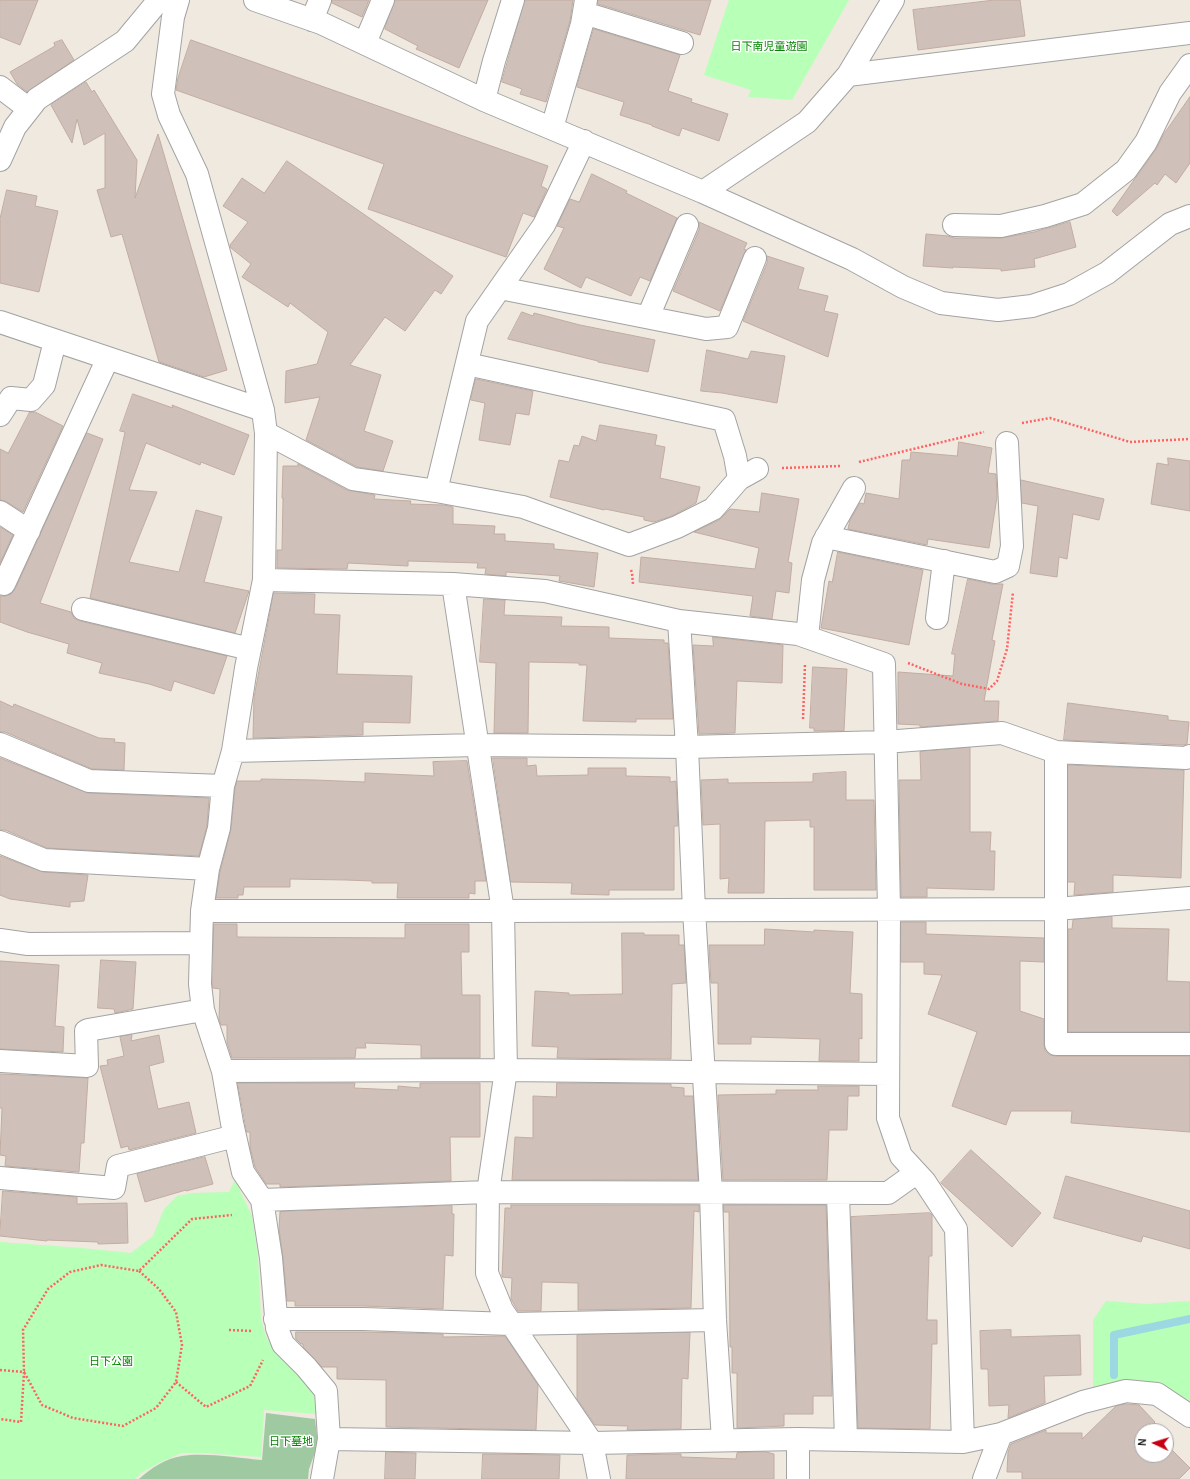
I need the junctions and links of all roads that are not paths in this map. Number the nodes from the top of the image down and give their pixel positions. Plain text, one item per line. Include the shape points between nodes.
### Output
1 (159, 0) edge
2 (178, 0) edge
3 (255, 0) edge
4 (320, 0) edge
5 (383, 0) edge
6 (513, 0) edge
7 (893, 0) edge
8 (585, 7) edge
9 (312, 20) junction
10 (1190, 33) edge
11 (365, 43) junction
12 (682, 43) dead end
13 (1190, 65) edge
14 (848, 75) junction
15 (0, 87) edge
16 (484, 100) junction
17 (29, 109) junction
18 (552, 128) junction
19 (584, 141) junction
20 (0, 160) edge
21 (703, 192) junction
22 (1190, 216) edge
23 (687, 225) dead end
24 (954, 225) dead end
25 (755, 258) dead end
26 (500, 288) junction
27 (648, 317) junction
28 (0, 322) edge
29 (55, 341) junction
30 (108, 358) junction
31 (467, 364) junction
32 (263, 410) junction
33 (0, 415) edge
34 (266, 433) junction
35 (1007, 443) dead end
36 (854, 488) dead end
37 (436, 491) junction
38 (0, 512) edge
39 (29, 531) junction
40 (826, 537) junction
41 (944, 561) junction
42 (264, 580) junction
43 (4, 584) dead end
44 (453, 584) junction
45 (83, 609) dead end
46 (936, 618) dead end
47 (679, 621) junction
48 (806, 637) junction
49 (250, 650) junction
50 (885, 742) junction
51 (0, 744) edge
52 (477, 745) junction
53 (687, 747) junction
54 (233, 751) junction
55 (1056, 752) junction
56 (1190, 756) edge
57 (223, 786) junction
58 (0, 842) edge
59 (208, 869) junction
60 (1190, 898) edge
61 (1056, 909) junction
62 (694, 910) junction
63 (889, 910) junction
64 (202, 911) junction
65 (503, 911) junction
66 (0, 940) edge
67 (201, 943) junction
68 (203, 1010) junction
69 (1190, 1044) edge
70 (0, 1061) edge
71 (506, 1070) junction
72 (223, 1071) junction
73 (704, 1071) junction
74 (888, 1074) junction
75 (235, 1136) junction
76 (916, 1173) junction
77 (0, 1178) edge
78 (488, 1192) junction
79 (711, 1193) junction
80 (838, 1194) junction
81 (262, 1200) junction
82 (275, 1319) junction
83 (716, 1320) junction
84 (511, 1324) junction
85 (1190, 1416) edge
86 (1001, 1434) junction
87 (329, 1439) junction
88 (798, 1439) junction
89 (846, 1439) junction
90 (724, 1440) junction
91 (963, 1442) junction
92 (592, 1443) junction
93 (322, 1479) edge
94 (599, 1479) edge
95 (798, 1479) edge
96 (984, 1479) edge

1 - 17 street via 125,41 37,99
2 - 32 street via 172,17 163,94 169,114 197,174
3 - 9 street
4 - 9 street
5 - 11 street
6 - 16 street
7 - 14 street
8 - 12 street
8 - 18 street
9 - 11 street
10 - 14 street
11 - 16 street
13 - 24 street via 1170,93 1146,142 1126,170 1083,204 1001,226
14 - 21 street via 807,122
15 - 17 street
16 - 18 street
17 - 20 street via 15,127
18 - 19 street
19 - 21 street
19 - 26 street via 544,225
21 - 22 street via 941,303 998,310 1032,306 1069,294 1108,273 1170,224
23 - 27 street
25 - 27 street via 727,327 706,329
26 - 27 street
26 - 31 street via 477,321
28 - 29 street
29 - 30 street
29 - 33 street via 44,385 31,400 11,398
30 - 32 street
30 - 39 street
31 - 37 street
31 - 37 street via 724,420 735,456 748,474 713,509 677,527 629,545 523,507
32 - 34 street
34 - 37 street via 353,479
34 - 42 street
35 - 41 street via 1012,546 1008,566 995,572
36 - 40 street
38 - 39 street
39 - 43 street
40 - 41 street
40 - 48 street via 813,580
41 - 46 street
42 - 44 street
42 - 49 street
44 - 47 street via 545,591
44 - 52 street
45 - 49 street
47 - 48 street
47 - 53 street
48 - 50 street via 884,664
49 - 54 street
50 - 53 street
50 - 55 street via 1002,733
50 - 63 street
51 - 57 street via 89,781
52 - 53 street
52 - 54 street
52 - 65 street
53 - 62 street
54 - 57 street
55 - 56 street via 1186,758
55 - 61 street
57 - 59 street via 219,828
58 - 59 street via 44,860
59 - 64 street
60 - 61 street
61 - 63 street
61 - 69 street via 1056,1044
62 - 63 street
62 - 65 street
62 - 73 street
63 - 74 street
64 - 65 street
64 - 67 street
65 - 71 street
66 - 67 street via 28,944
67 - 68 street via 200,984
68 - 70 street via 88,1030 87,1066
68 - 72 street
71 - 72 street
71 - 73 street
71 - 78 street
72 - 75 street
73 - 74 street
73 - 79 street
74 - 76 street via 888,1118 901,1156
75 - 77 street via 118,1166 114,1188
75 - 81 street via 243,1172
76 - 80 street via 888,1192
76 - 91 street via 925,1182 956,1229
78 - 79 street
78 - 81 street
78 - 84 street via 487,1273 502,1310
79 - 80 street
79 - 83 street
80 - 89 street
81 - 82 street
82 - 84 street
82 - 87 street via 283,1344 326,1391
83 - 84 street
83 - 90 street
84 - 92 street
85 - 86 street via 1157,1394 1126,1391 1083,1402
86 - 91 street
86 - 96 street
87 - 92 street
87 - 93 street
88 - 89 street
88 - 90 street
88 - 95 street
89 - 91 street
90 - 92 street
92 - 94 street

